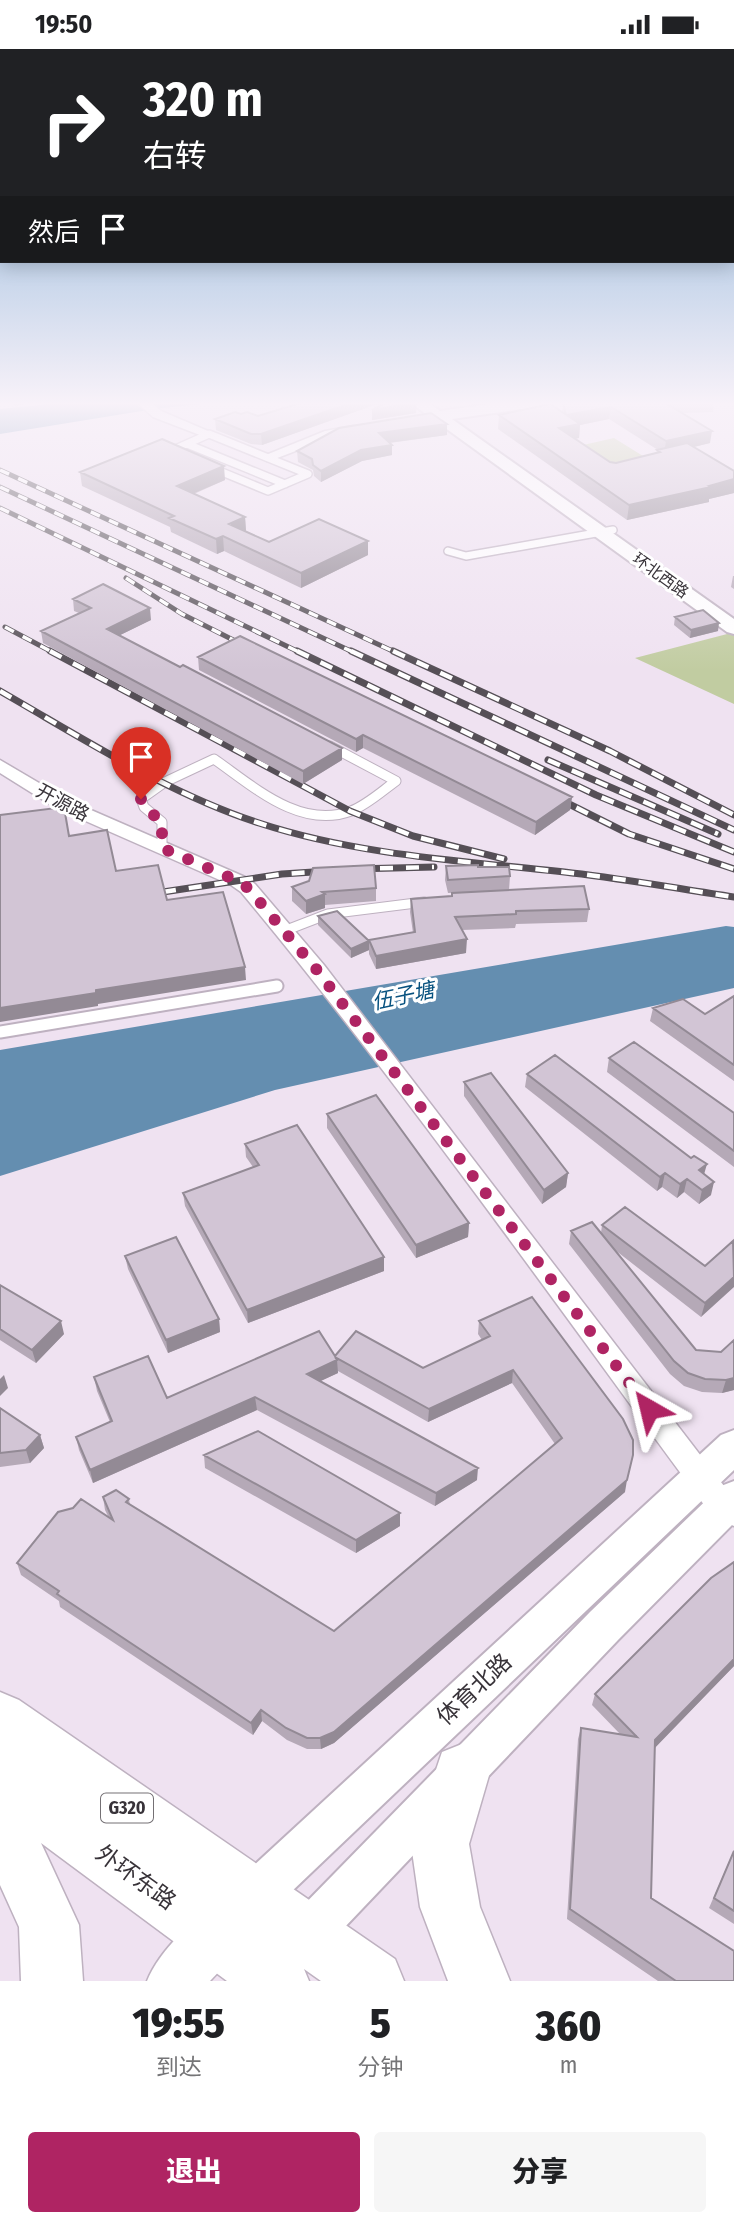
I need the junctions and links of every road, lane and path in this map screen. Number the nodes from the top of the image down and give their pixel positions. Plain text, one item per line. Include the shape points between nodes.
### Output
1 (549, 491) edge
2 (607, 531) junction
3 (448, 551) dead end
4 (734, 615) edge
5 (734, 628) edge
6 (324, 743) edge
7 (0, 765) edge
8 (77, 811) junction
9 (52, 815) edge
10 (162, 848) junction
11 (431, 901) edge
12 (284, 931) junction
13 (277, 986) dead end
14 (0, 1032) edge
15 (734, 1446) edge
16 (699, 1476) junction
17 (730, 1506) edge
18 (0, 1719) edge
19 (462, 1772) junction
20 (0, 1778) edge
21 (0, 1820) edge
22 (235, 1917) junction
23 (281, 1968) edge
24 (52, 1981) edge
25 (173, 1981) edge
26 (373, 1981) edge
27 (479, 1981) edge

1 - 2 street, 环北西路
2 - 3 lane via 466,556
2 - 4 street, 环北西路
2 - 5 street, 环北西路
6 - 10 lane via 396,781 350,811 327,817 296,812 214,759 141,799 162,822
7 - 8 street, 开源路
8 - 9 lane
8 - 10 street, 开源路
10 - 12 street, 开源路 via 238,881
11 - 12 lane via 328,914
12 - 16 street, 开源路
13 - 14 lane
15 - 16 street, 体育北路
16 - 17 street, 开源路
16 - 22 street, 体育北路
17 - 19 street
18 - 22 highway, 外环东路 / G320
19 - 23 street
19 - 27 highway via 440,1844 450,1907
20 - 22 highway, 外环东路
21 - 24 highway via 49,1925
22 - 23 highway, 外环东路 / G320
22 - 25 main road
23 - 26 highway, G320

